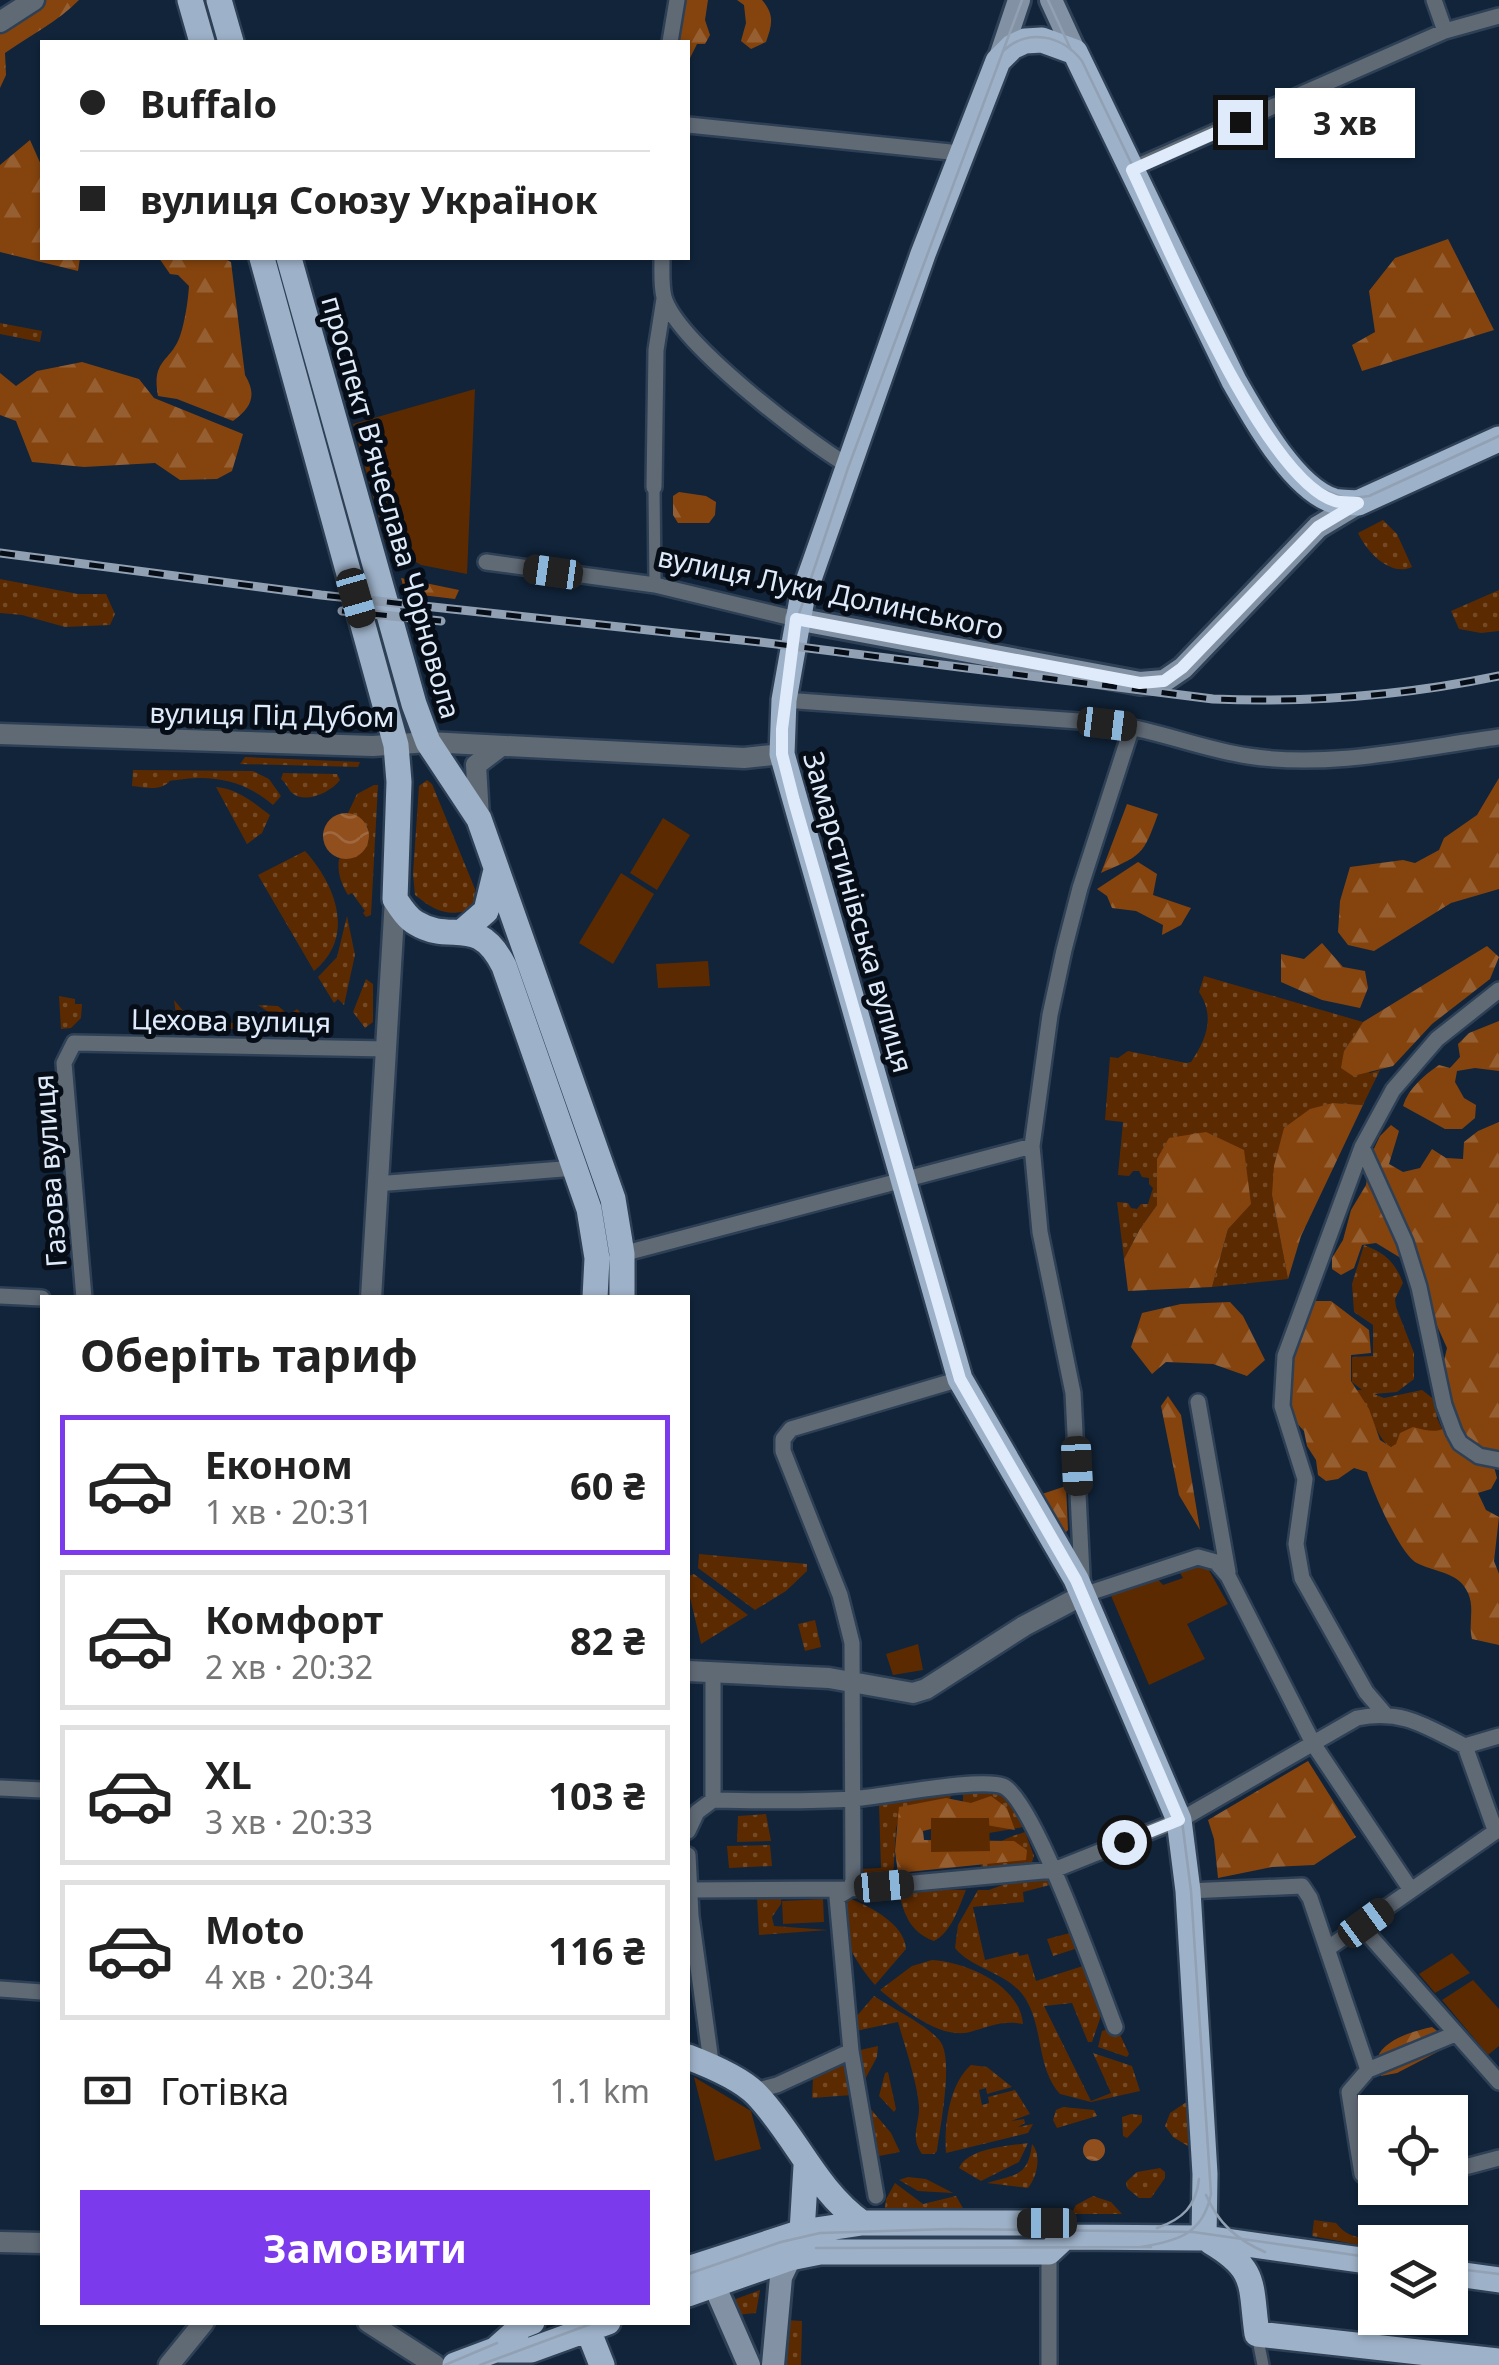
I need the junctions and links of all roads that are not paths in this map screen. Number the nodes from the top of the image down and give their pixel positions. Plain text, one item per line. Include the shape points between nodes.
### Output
1 (34, 0) edge
2 (190, 0) edge
3 (219, 0) edge
4 (677, 0) edge
5 (1019, 0) edge
6 (1050, 0) edge
7 (1434, 0) edge
8 (1499, 16) edge
9 (0, 22) edge
10 (1445, 31) junction
11 (201, 40) edge
12 (230, 40) edge
13 (670, 40) edge
14 (1075, 52) junction
15 (1000, 57) junction
16 (690, 125) edge
17 (960, 153) junction
18 (1132, 170) junction
19 (263, 260) edge
20 (290, 260) edge
21 (662, 260) edge
22 (664, 299) junction
23 (1499, 439) edge
24 (847, 465) junction
25 (654, 487) joint
26 (1358, 503) junction
27 (486, 562) dead end
28 (655, 586) junction
29 (796, 619) junction
30 (784, 700) junction
31 (1132, 726) junction
32 (0, 734) edge
33 (1499, 737) edge
34 (428, 742) junction
35 (396, 745) junction
36 (500, 746) junction
37 (782, 754) junction
38 (479, 819) junction
39 (496, 870) junction
40 (395, 899) junction
41 (463, 931) junction
42 (1499, 990) edge
43 (74, 1043) joint
44 (387, 1049) junction
45 (1032, 1146) junction
46 (1362, 1147) junction
47 (575, 1168) junction
48 (902, 1178) junction
49 (376, 1184) junction
50 (622, 1254) junction
51 (84, 1295) edge
52 (371, 1295) edge
53 (596, 1295) edge
54 (622, 1295) edge
55 (0, 1296) edge
56 (40, 1298) edge
57 (960, 1379) junction
58 (1198, 1402) dead end
59 (1499, 1460) edge
60 (1081, 1534) junction
61 (1056, 1547) junction
62 (1228, 1576) junction
63 (1083, 1596) junction
64 (690, 1671) edge
65 (712, 1672) junction
66 (854, 1682) junction
67 (1384, 1713) junction
68 (1499, 1736) edge
69 (1314, 1745) junction
70 (1465, 1746) junction
71 (0, 1788) edge
72 (40, 1790) edge
73 (854, 1799) junction
74 (714, 1800) junction
75 (690, 1820) edge
76 (1179, 1820) junction
77 (1497, 1830) edge
78 (1054, 1870) junction
79 (850, 1888) junction
80 (690, 1890) edge
81 (1411, 1890) junction
82 (1188, 1892) junction
83 (1361, 1926) junction
84 (1327, 1949) junction
85 (0, 1989) edge
86 (40, 1992) edge
87 (1115, 2027) dead end
88 (1455, 2034) junction
89 (851, 2051) junction
90 (690, 2058) edge
91 (712, 2068) junction
92 (1368, 2070) junction
93 (1499, 2082) edge
94 (754, 2091) junction
95 (1358, 2147) edge
96 (1499, 2158) edge
97 (806, 2166) junction
98 (1468, 2167) edge
99 (876, 2196) dead end
100 (862, 2223) junction
101 (802, 2232) junction
102 (1204, 2238) junction
103 (0, 2242) edge
104 (40, 2243) edge
105 (1057, 2244) junction
106 (790, 2258) junction
107 (1358, 2260) edge
108 (702, 2272) edge
109 (1468, 2276) edge
110 (1499, 2280) edge
111 (202, 2325) edge
112 (373, 2325) edge
113 (524, 2325) edge
114 (594, 2325) edge
115 (1257, 2334) junction
116 (495, 2350) junction
117 (1499, 2361) edge
118 (169, 2365) edge
119 (434, 2365) edge
120 (455, 2365) edge
121 (602, 2365) edge
122 (750, 2365) edge
123 (773, 2365) edge
124 (1049, 2365) edge
125 (1263, 2365) edge

1 - 9 street
2 - 11 main road
3 - 12 main road
4 - 13 street
5 - 15 main road, Замарстинівська вулиця
6 - 14 main road
7 - 10 street
8 - 10 street
10 - 18 street
14 - 15 main road via 1025,41
14 - 18 main road
15 - 17 main road, Замарстинівська вулиця
16 - 17 street
17 - 24 main road, Замарстинівська вулиця
18 - 26 main road via 1259,426 1312,487 1335,501
19 - 35 main road, проспект Вʼячеслава Чорновола
20 - 34 main road, проспект Вʼячеслава Чорновола
21 - 22 street
22 - 24 street via 694,340 770,412
22 - 25 street via 656,350
23 - 26 main road
24 - 29 main road, Замарстинівська вулиця
25 - 28 street
26 - 29 main road, вулиця Луки Долинського via 1318,527 1164,681 1140,683
27 - 28 street, вулиця Луки Долинського
28 - 29 street, вулиця Луки Долинського
29 - 30 main road, Замарстинівська вулиця
30 - 31 street
30 - 37 main road, Замарстинівська вулиця
31 - 33 street via 1272,758 1334,759
31 - 45 street via 1064,950
32 - 35 street, вулиця Під Дубом
34 - 35 street, вулиця Під Дубом
34 - 36 street, вулиця Під Дубом
34 - 38 main road, проспект Вʼячеслава Чорновола
35 - 40 main road, проспект Вʼячеслава Чорновола
36 - 37 street, вулиця Під Дубом via 744,758
36 - 38 street, проспект Вʼячеслава Чорновола via 476,765
37 - 48 main road, Замарстинівська вулиця
38 - 39 main road, проспект Вʼячеслава Чорновола
39 - 41 main road via 486,911
39 - 50 main road, проспект Вʼячеслава Чорновола via 600,1157
40 - 41 main road via 416,924
40 - 44 street
41 - 47 main road via 482,938 504,966
42 - 46 street via 1437,1039 1393,1090
43 - 44 street, Цехова вулиця
43 - 51 street, Газова вулиця via 64,1063
44 - 49 street
45 - 48 street
45 - 60 street via 1040,1232 1072,1393
46 - 59 street via 1420,1286 1454,1432 1479,1456
46 - 67 street via 1285,1356 1282,1406 1305,1479 1296,1544 1302,1578
47 - 49 street
47 - 53 main road via 594,1232
48 - 50 street
48 - 57 main road, Замарстинівська вулиця
49 - 52 street
50 - 54 main road, проспект Вʼячеслава Чорновола
55 - 56 street, Газова вулиця
57 - 61 main road, Замарстинівська вулиця
57 - 66 street via 791,1429 783,1439 782,1451 840,1595
58 - 62 street
60 - 61 street via 1076,1544
60 - 63 street
61 - 63 main road, Замарстинівська вулиця
62 - 63 street via 1216,1562 1198,1557
62 - 69 street
63 - 66 street via 926,1690 899,1693
63 - 76 main road, Замарстинівська вулиця
64 - 65 street
65 - 66 street
65 - 74 street
66 - 73 street
67 - 69 street via 1357,1718
67 - 70 street
68 - 70 street
69 - 76 street
69 - 81 street
70 - 77 street
71 - 72 street
73 - 74 street
73 - 78 street via 1003,1786 1015,1796
73 - 79 street
74 - 75 street
76 - 78 street
76 - 82 main road, Замарстинівська вулиця
77 - 81 street
78 - 79 street
78 - 87 street
79 - 80 street
79 - 89 street via 837,1897
80 - 91 street
81 - 83 street
82 - 84 street via 1302,1886
82 - 102 main road, Замарстинівська вулиця
83 - 84 street
83 - 88 street
84 - 92 street
85 - 86 street
88 - 92 street
88 - 93 street
89 - 94 street
89 - 99 street
90 - 91 main road
91 - 94 main road
92 - 95 street via 1350,2092
94 - 97 main road
96 - 98 street
97 - 100 main road
97 - 101 main road
100 - 101 main road
100 - 105 main road via 1047,2223
101 - 106 main road
101 - 108 main road
102 - 105 main road
102 - 107 main road
102 - 115 main road via 1242,2262
103 - 104 street
105 - 106 main road
105 - 124 street
106 - 108 main road
106 - 123 main road via 781,2276
108 - 122 main road
109 - 110 main road
111 - 118 street
112 - 119 street
113 - 116 main road
114 - 116 main road via 531,2350
114 - 121 main road
115 - 117 main road
115 - 125 street
116 - 120 main road

